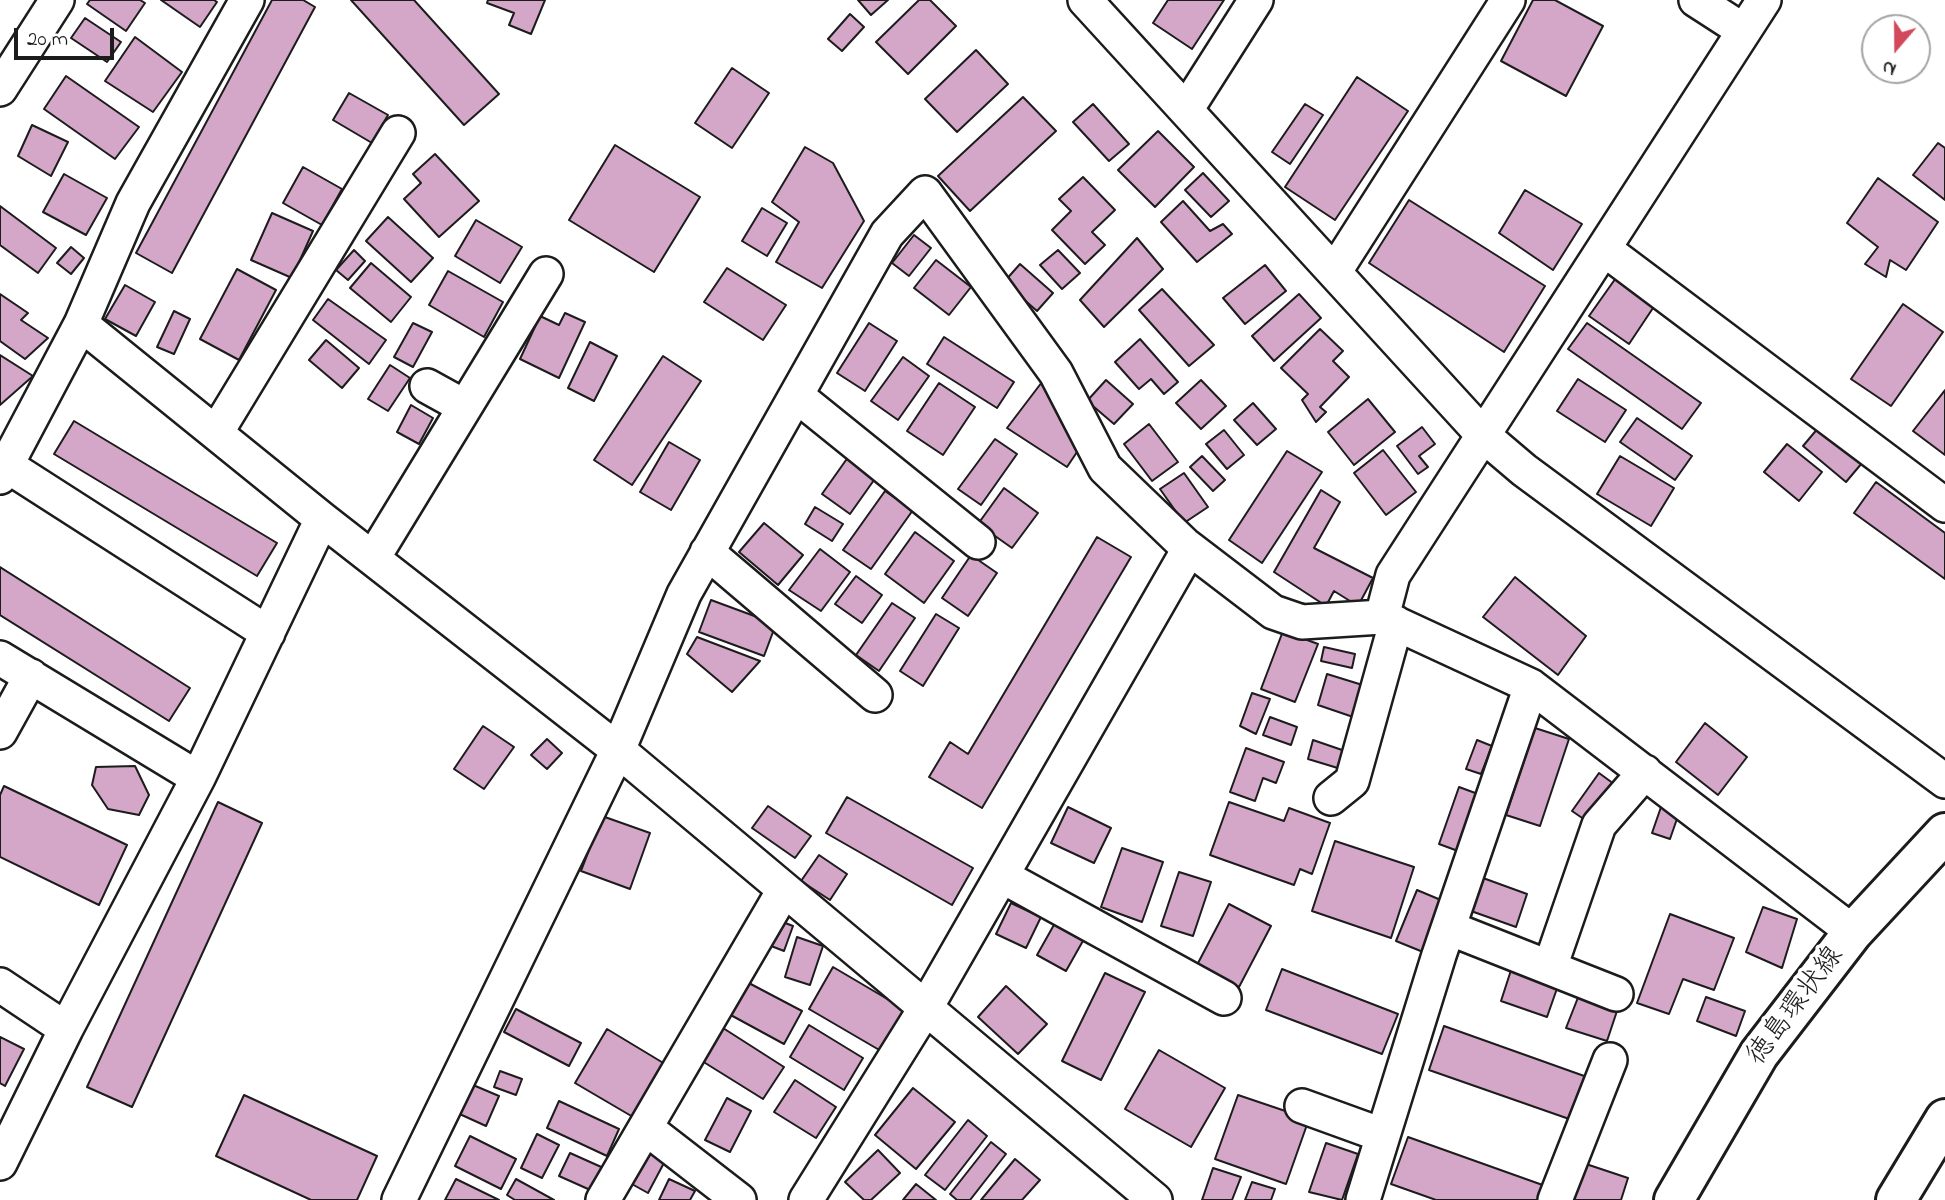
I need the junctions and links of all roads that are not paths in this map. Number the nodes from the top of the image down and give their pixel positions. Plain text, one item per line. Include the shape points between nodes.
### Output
1 (57, 0) edge
2 (247, 0) edge
3 (1085, 0) edge
4 (1256, 0) edge
5 (1508, 0) edge
6 (1696, 0) edge
7 (1765, 0) edge
8 (1744, 32) junction
9 (0, 89) edge
10 (0, 104) edge
11 (1186, 110) junction
12 (0, 117) edge
13 (398, 133) dead end
14 (1604, 249) junction
15 (1335, 271) junction
16 (546, 275) dead end
17 (81, 324) junction
18 (427, 386) dead end
19 (797, 396) junction
20 (465, 407) junction
21 (216, 433) junction
22 (1485, 436) junction
23 (3, 471) edge
24 (1945, 505) edge
25 (322, 519) junction
26 (978, 542) dead end
27 (1189, 549) junction
28 (707, 552) junction
29 (373, 558) junction
30 (1389, 620) junction
31 (268, 633) junction
32 (0, 658) edge
33 (31, 676) junction
34 (1531, 685) junction
35 (875, 695) dead end
36 (0, 732) edge
37 (618, 750) junction
38 (1645, 772) junction
39 (198, 778) junction
40 (1945, 781) edge
41 (1331, 798) dead end
42 (1945, 833) edge
43 (1002, 876) junction
44 (784, 890) junction
45 (1449, 928) junction
46 (1853, 932) junction
47 (1550, 967) junction
48 (0, 985) edge
49 (1616, 995) dead end
50 (1224, 998) dead end
51 (925, 1009) junction
52 (66, 1029) junction
53 (1610, 1060) dead end
54 (1301, 1106) dead end
55 (1945, 1119) edge
56 (646, 1128) junction
57 (1382, 1135) junction
58 (0, 1163) edge
59 (1365, 1199) edge
60 (398, 1200) edge
61 (603, 1200) edge
62 (738, 1200) edge
63 (806, 1200) edge
64 (1155, 1200) edge
65 (1555, 1200) edge
66 (1674, 1200) edge
67 (1896, 1200) edge

1 - 9 street
2 - 17 street via 133,203
3 - 11 street
4 - 11 street
5 - 15 street
6 - 8 street
7 - 8 street
8 - 14 street
10 - 12 street via 6,107
11 - 15 street
13 - 21 street
14 - 22 street
14 - 24 street
15 - 22 street
16 - 20 street
17 - 21 street
17 - 23 street
18 - 20 street
19 - 26 street
19 - 27 street via 887,234 925,193 1056,373 1105,468
19 - 28 street
20 - 29 street
21 - 25 street
22 - 30 street via 1394,575
22 - 40 street via 1524,470
23 - 31 street
25 - 29 street
25 - 31 street
27 - 30 street via 1273,612 1301,622
27 - 43 street
28 - 35 street
28 - 37 street via 684,594
29 - 37 street
30 - 34 street
30 - 41 street via 1352,781
31 - 39 street
32 - 33 street
33 - 36 street
33 - 39 street
34 - 38 street
34 - 45 street
37 - 44 street
37 - 60 street
38 - 46 street
38 - 47 street via 1599,825
39 - 52 street
42 - 46 main road, 徳島環状線
43 - 50 street
43 - 51 street
44 - 51 street
44 - 56 street
45 - 47 street
45 - 57 street
46 - 66 main road, 徳島環状線 via 1759,1054
47 - 49 street
48 - 52 street
51 - 63 street
51 - 64 street
52 - 58 street
53 - 65 street
54 - 57 street
55 - 67 main road
56 - 61 street
56 - 62 street
57 - 59 street

